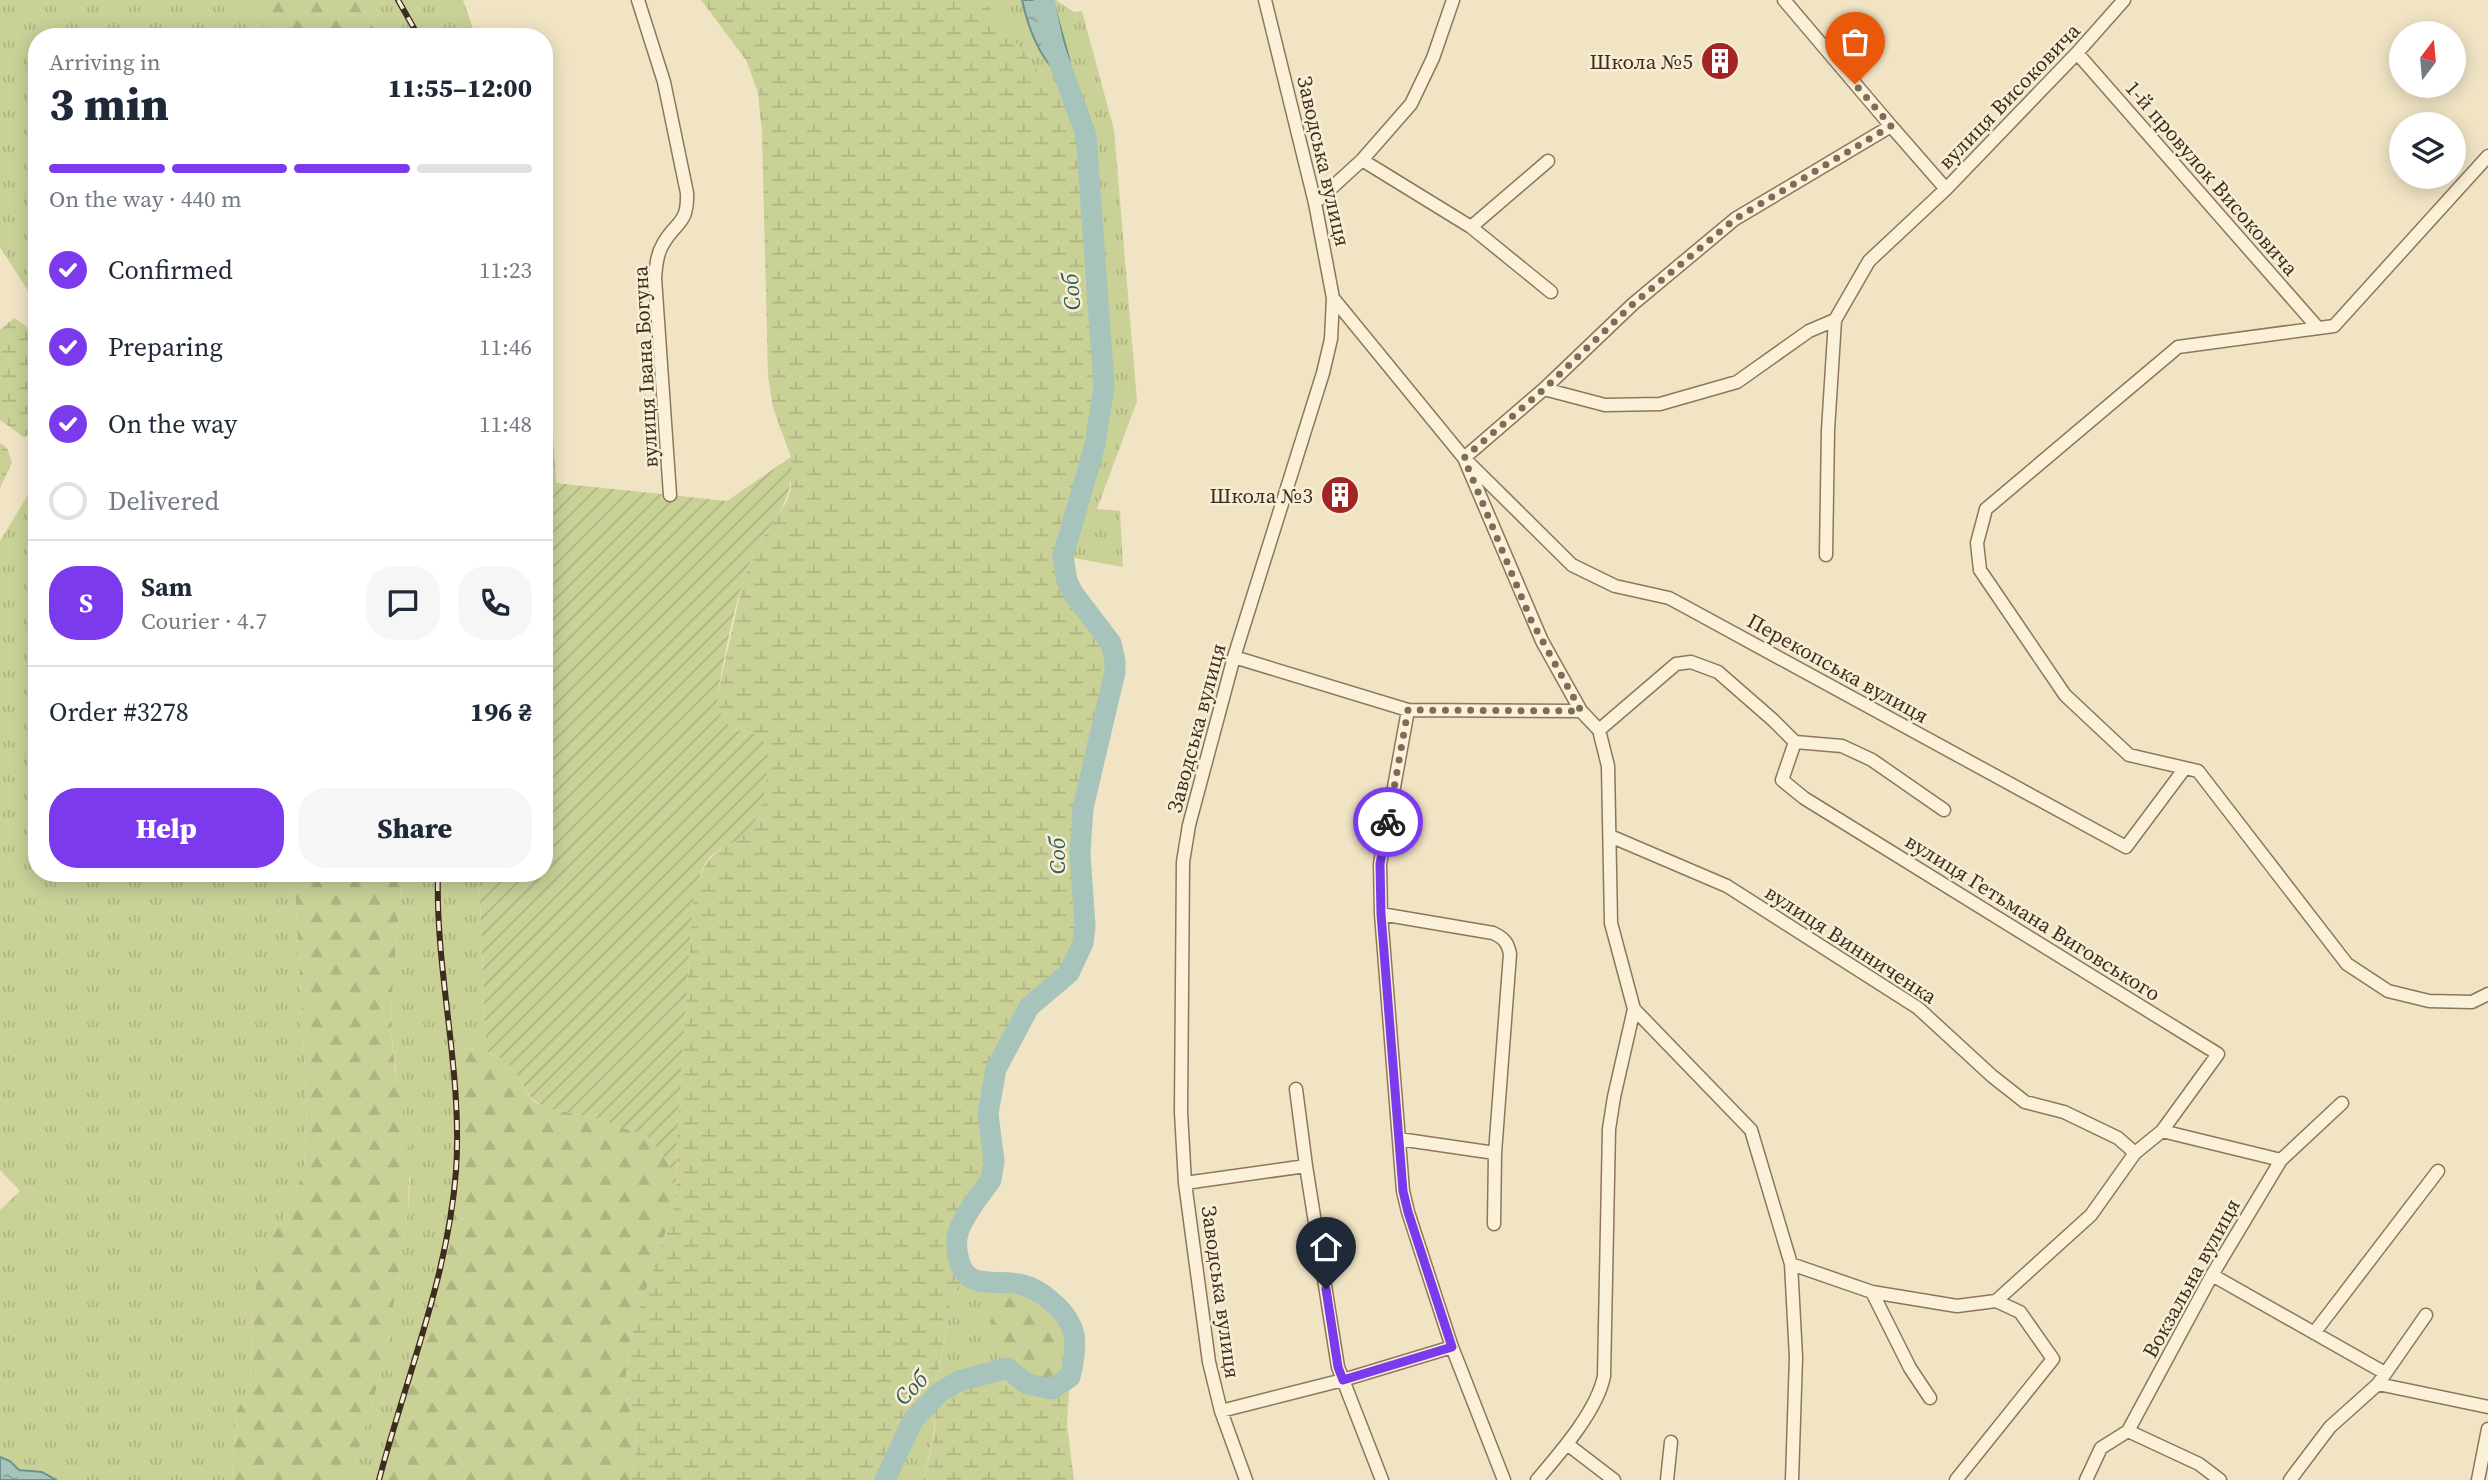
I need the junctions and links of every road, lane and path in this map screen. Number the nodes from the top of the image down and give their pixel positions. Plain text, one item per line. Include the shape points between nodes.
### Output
1 (638, 0) edge
2 (1265, 0) edge
3 (1453, 0) edge
4 (1784, 0) edge
5 (2124, 0) edge
6 (2077, 53) junction
7 (1891, 126) junction
8 (2488, 156) edge
9 (1362, 160) junction
10 (1548, 160) dead end
11 (1946, 190) junction
12 (1315, 203) junction
13 (1471, 228) junction
14 (1551, 292) dead end
15 (1333, 299) junction
16 (1835, 320) junction
17 (2318, 328) junction
18 (1544, 389) junction
19 (1464, 458) junction
20 (670, 495) dead end
21 (1826, 555) dead end
22 (1234, 657) junction
23 (1408, 710) junction
24 (1581, 711) junction
25 (1599, 730) junction
26 (1795, 742) junction
27 (2185, 768) junction
28 (1944, 810) dead end
29 (1610, 835) junction
30 (1381, 914) junction
31 (2488, 995) edge
32 (1634, 1009) junction
33 (1296, 1089) dead end
34 (2342, 1103) dead end
35 (2162, 1131) junction
36 (1399, 1139) junction
37 (1496, 1153) junction
38 (2134, 1153) junction
39 (2281, 1160) junction
40 (1306, 1166) junction
41 (2438, 1171) dead end
42 (1185, 1183) junction
43 (1494, 1224) dead end
44 (1791, 1264) junction
45 (2212, 1275) junction
46 (1872, 1292) junction
47 (1996, 1301) junction
48 (2426, 1315) dead end
49 (2314, 1334) junction
50 (1452, 1347) junction
51 (2381, 1379) junction
52 (1343, 1380) junction
53 (1930, 1398) dead end
54 (2488, 1407) edge
55 (1221, 1411) junction
56 (2488, 1429) edge
57 (2128, 1431) junction
58 (1671, 1442) dead end
59 (1567, 1444) junction
60 (1246, 1480) edge
61 (1381, 1480) edge
62 (1504, 1480) edge
63 (1537, 1480) edge
64 (1614, 1480) edge
65 (1667, 1480) edge
66 (1792, 1480) edge
67 (1956, 1480) edge
68 (2086, 1480) edge
69 (2220, 1480) edge
70 (2290, 1480) edge
71 (2478, 1480) edge

1 - 20 street, вулиця Івана Богуна via 664,82 687,193 684,216 664,242 656,265
2 - 12 street, Заводська вулиця
3 - 9 street via 1412,104
4 - 7 street, вулиця Високовича
5 - 6 street, вулиця Високовича
6 - 11 street, вулиця Високовича
6 - 17 street, 1-й провулок Високовича
7 - 11 street, вулиця Високовича
7 - 18 street via 1735,219 1633,304
8 - 17 street via 2334,326
9 - 12 street
9 - 13 street
10 - 13 street
11 - 16 street via 1868,261
12 - 15 street, Заводська вулиця
13 - 14 street
15 - 19 street
15 - 22 street, Заводська вулиця via 1323,373
16 - 18 street via 1809,331 1737,382 1660,404 1605,405
16 - 21 street
17 - 27 street via 2178,347 1986,509 1977,543 1980,570 2065,695 2129,755
18 - 19 street
19 - 24 street via 1531,620
19 - 27 street, Перекопська вулиця via 1572,565 1615,586 1676,602 2126,847
22 - 23 street
22 - 42 street, Заводська вулиця via 1183,862 1181,1112
23 - 24 street
23 - 30 street via 1380,864
24 - 25 street
25 - 26 street via 1676,664 1691,662 1718,672
25 - 29 street via 1608,766
26 - 28 street via 1842,746 1872,760
26 - 35 street, вулиця Гетьмана Виговського via 1782,780 1804,798 2218,1054
27 - 31 street via 2198,771 2347,964 2388,991 2429,1001 2472,1002
29 - 32 street via 1611,923
29 - 38 street, вулиця Винниченка via 1727,886 1918,1008 2025,1102 2064,1112 2118,1138
30 - 36 street
30 - 37 street via 1493,933 1503,937 1508,946
32 - 44 street via 1751,1130
32 - 59 street via 1609,1129 1604,1376 1601,1390
33 - 40 street
34 - 39 street, Вокзальна вулиця
35 - 38 street
35 - 39 street
36 - 37 street
36 - 50 street via 1408,1212
37 - 43 street
38 - 47 street via 2091,1215
39 - 45 street, Вокзальна вулиця
40 - 42 street
40 - 52 street
41 - 49 street
42 - 55 street, Заводська вулиця via 1209,1362
44 - 46 street
44 - 66 street via 1796,1357
45 - 49 street
45 - 57 street, Вокзальна вулиця
46 - 47 street via 1957,1306
46 - 53 street
47 - 67 street via 2021,1312 2053,1359
48 - 51 street
49 - 51 street
50 - 52 street
50 - 62 street
51 - 54 street
51 - 70 street via 2330,1427
52 - 55 street
52 - 61 street
55 - 60 street, Заводська вулиця
56 - 71 street
57 - 68 street, Вокзальна вулиця via 2101,1448
57 - 69 street via 2199,1464
58 - 65 street
59 - 63 street
59 - 64 street

